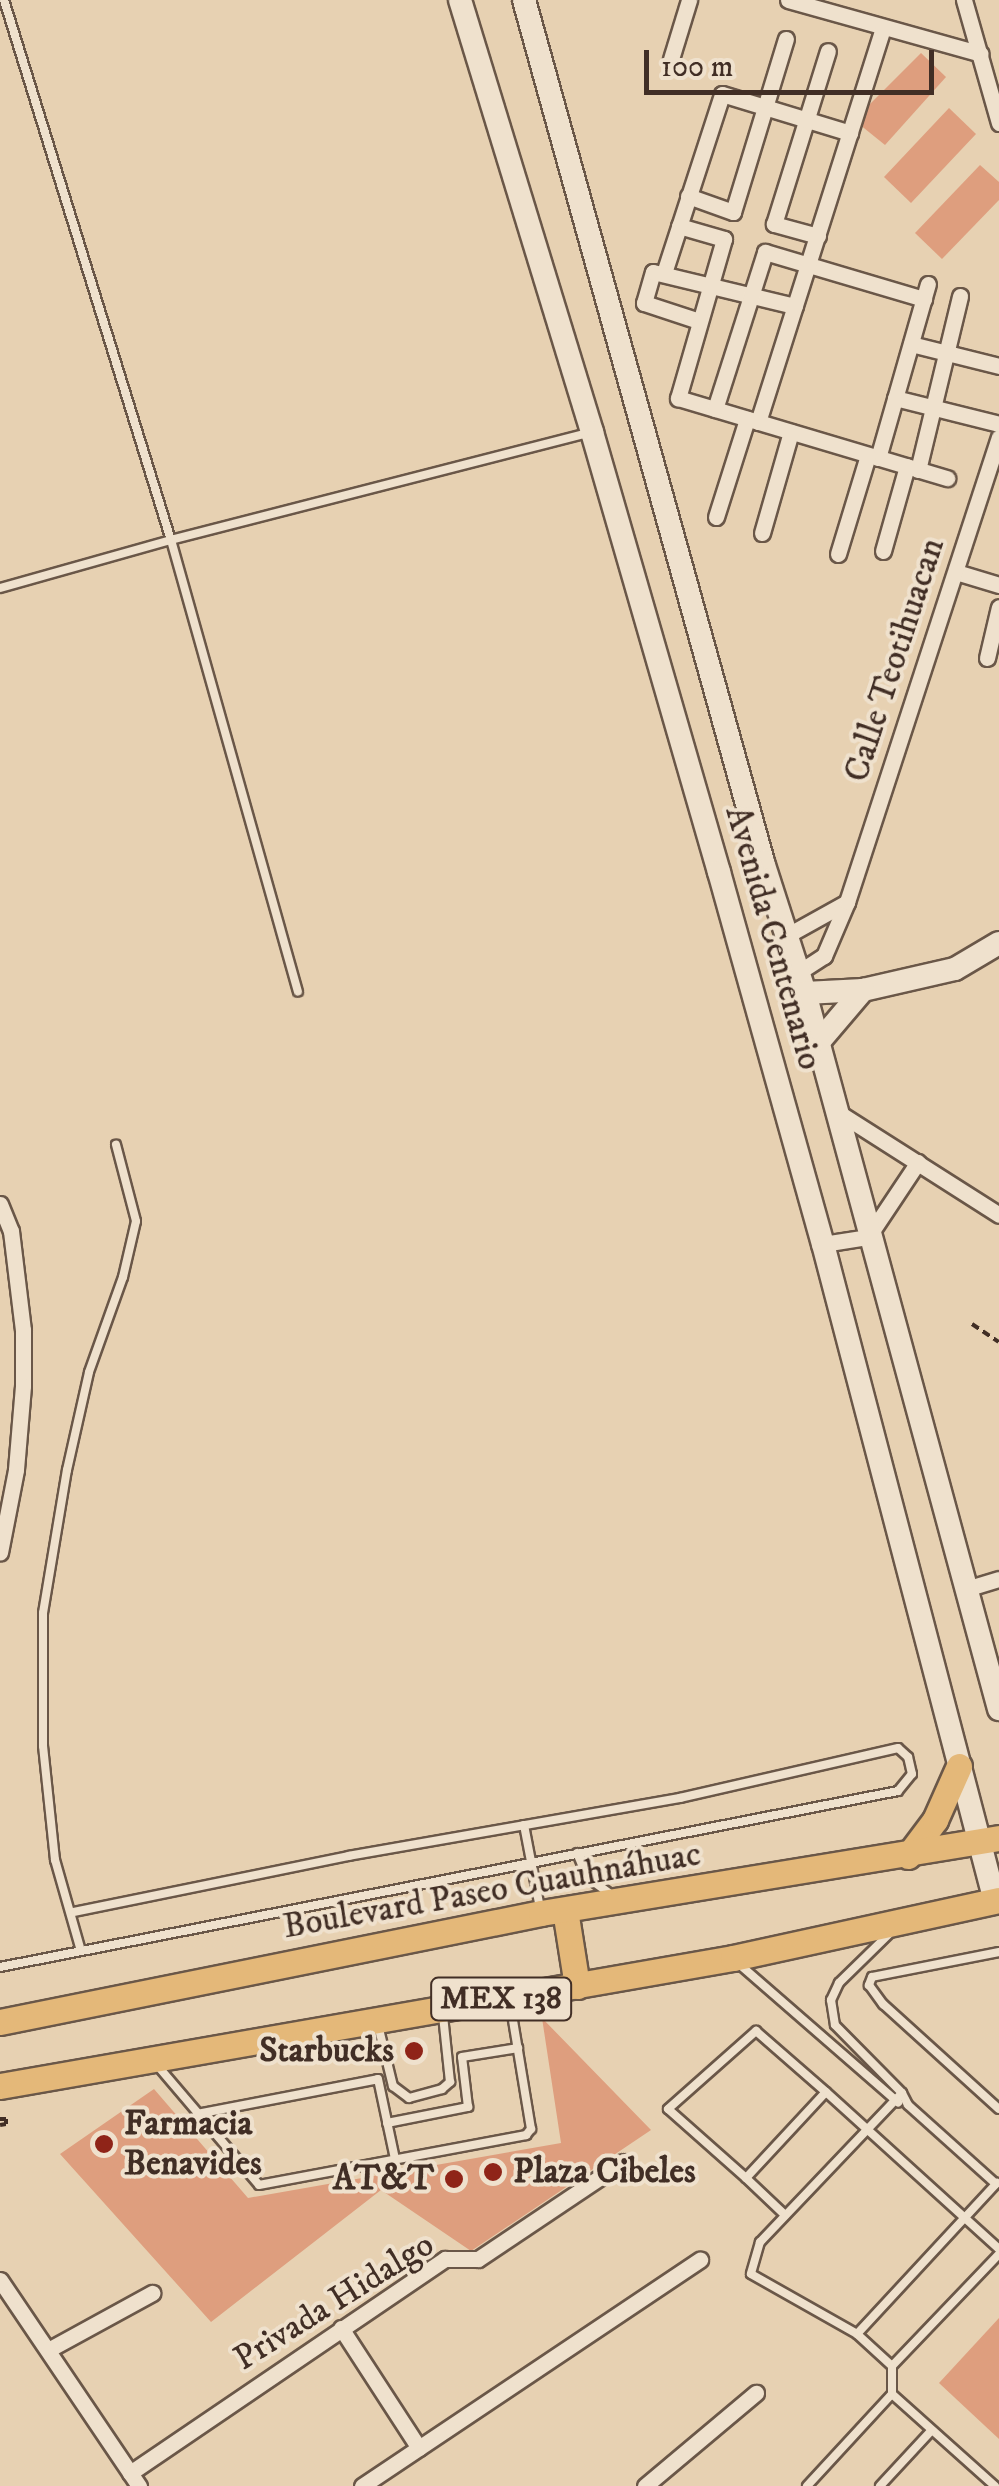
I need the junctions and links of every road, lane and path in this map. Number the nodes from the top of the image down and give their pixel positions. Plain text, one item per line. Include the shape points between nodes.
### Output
1 (4, 0) edge
2 (460, 0) edge
3 (524, 0) edge
4 (689, 0) edge
5 (964, 0) edge
6 (794, 1) edge
7 (846, 8) edge
8 (883, 27) junction
9 (786, 39) dead end
10 (828, 51) dead end
11 (980, 54) junction
12 (672, 59) dead end
13 (766, 106) junction
14 (807, 120) junction
15 (999, 123) edge
16 (850, 134) junction
17 (688, 196) junction
18 (679, 226) junction
19 (818, 236) junction
20 (808, 264) junction
21 (664, 273) junction
22 (710, 283) junction
23 (752, 292) junction
24 (960, 296) dead end
25 (795, 306) junction
26 (699, 321) junction
27 (911, 344) junction
28 (946, 354) junction
29 (999, 366) edge
30 (895, 398) junction
31 (933, 408) junction
32 (714, 409) junction
33 (753, 420) junction
34 (999, 424) edge
35 (592, 432) junction
36 (791, 432) junction
37 (999, 436) edge
38 (873, 456) junction
39 (913, 468) junction
40 (993, 477) edge
41 (947, 478) dead end
42 (716, 517) dead end
43 (762, 533) dead end
44 (171, 540) junction
45 (883, 551) dead end
46 (838, 554) dead end
47 (956, 572) junction
48 (999, 585) edge
49 (0, 588) edge
50 (999, 607) edge
51 (986, 658) dead end
52 (763, 862) junction
53 (719, 872) junction
54 (847, 902) junction
55 (786, 936) junction
56 (999, 943) edge
57 (802, 983) junction
58 (864, 990) junction
59 (298, 991) dead end
60 (818, 1042) junction
61 (836, 1111) junction
62 (116, 1144) dead end
63 (918, 1162) junction
64 (0, 1204) edge
65 (999, 1215) edge
66 (868, 1238) junction
67 (823, 1244) junction
68 (972, 1324) dead end
69 (999, 1342) edge
70 (0, 1552) edge
71 (999, 1579) edge
72 (966, 1588) junction
73 (996, 1685) edge
74 (999, 1709) edge
75 (960, 1766) junction
76 (524, 1826) junction
77 (989, 1840) edge
78 (577, 1853) junction
79 (908, 1856) junction
80 (532, 1862) junction
81 (618, 1900) junction
82 (997, 1900) edge
83 (73, 1912) junction
84 (553, 1912) junction
85 (900, 1924) junction
86 (80, 1951) junction
87 (999, 1952) edge
88 (732, 1958) junction
89 (0, 1967) edge
90 (577, 1986) junction
91 (509, 1998) junction
92 (442, 2010) junction
93 (377, 2020) junction
94 (0, 2022) edge
95 (518, 2048) junction
96 (153, 2060) junction
97 (0, 2086) edge
98 (826, 2092) junction
99 (902, 2093) junction
100 (894, 2100) junction
101 (908, 2105) junction
102 (999, 2110) edge
103 (197, 2114) junction
104 (388, 2123) junction
105 (867, 2129) junction
106 (395, 2159) junction
107 (623, 2162) dead end
108 (746, 2178) junction
109 (998, 2182) edge
110 (785, 2215) junction
111 (964, 2219) junction
112 (999, 2252) edge
113 (700, 2260) dead end
114 (0, 2280) edge
115 (152, 2294) dead end
116 (341, 2328) junction
117 (857, 2334) junction
118 (48, 2350) junction
119 (892, 2366) junction
120 (756, 2393) dead end
121 (892, 2394) junction
122 (931, 2431) junction
123 (419, 2448) junction
124 (134, 2479) edge
125 (886, 2484) edge
126 (362, 2486) edge
127 (645, 2486) edge
128 (806, 2486) edge
129 (995, 2486) edge

1 - 44 lane
2 - 35 street, Avenida Centenario
3 - 52 street, Avenida Centenario
4 - 12 street
5 - 11 street
6 - 7 street
7 - 8 street
8 - 11 street
8 - 16 street
9 - 13 street
10 - 14 street
11 - 15 street
13 - 14 street
13 - 17 street via 720,96
13 - 17 street via 732,212
14 - 16 street
14 - 19 street via 774,224
16 - 19 street
17 - 18 street
18 - 21 street
18 - 22 street via 724,239
19 - 20 street
20 - 23 street via 765,252
20 - 25 street
20 - 27 street via 926,292
21 - 22 street
21 - 26 street via 653,272 644,303
22 - 23 street
22 - 26 street
23 - 25 street
23 - 32 street
24 - 28 street
25 - 33 street
26 - 32 street via 676,396
27 - 28 street
27 - 30 street
28 - 29 street
28 - 31 street
30 - 31 street
30 - 38 street
31 - 34 street
31 - 39 street
32 - 33 street
33 - 36 street
33 - 42 street
35 - 44 lane
35 - 53 street, Avenida Centenario
36 - 38 street
36 - 43 street
37 - 40 street, Calle Teotihuacan
38 - 39 street
38 - 46 street
39 - 41 street
39 - 45 street
40 - 47 street, Calle Teotihuacan
44 - 49 lane
44 - 59 lane
47 - 48 street
47 - 54 street, Calle Teotihuacan
50 - 51 street
52 - 53 street
52 - 55 street, Avenida Centenario
53 - 67 street, Avenida Centenario
54 - 55 street
54 - 57 street, Calle Teotihuacan via 824,956
55 - 57 street, Avenida Centenario
56 - 58 street via 955,970
57 - 58 street
57 - 60 street, Avenida Centenario
58 - 60 street
60 - 61 street, Avenida Centenario
61 - 63 street
61 - 66 street, Avenida Centenario
62 - 83 lane via 136,1221 66,1470 44,1612 43,1746 55,1860
63 - 65 street
63 - 66 street
64 - 70 street via 11,1231 23,1330 16,1470
66 - 67 street
66 - 72 street, Avenida Centenario
67 - 75 street, Avenida Centenario
68 - 69 path
71 - 72 street
72 - 73 street, Avenida Centenario
73 - 74 street, Avenida Centenario
75 - 77 street, Avenida Centenario
75 - 79 main road
76 - 78 lane via 898,1748 908,1757 912,1774 898,1791
76 - 80 lane
76 - 83 lane
77 - 79 main road, Boulevard Paseo Cuauhnáhuac / MEX 138
77 - 82 street, Avenida Centenario
78 - 80 lane
78 - 81 lane via 587,1877
79 - 81 main road, Boulevard Paseo Cuauhnáhuac / MEX 138
80 - 84 lane
80 - 86 lane
81 - 84 main road, Boulevard Paseo Cuauhnáhuac / MEX 138
82 - 85 main road, MEX 138
83 - 86 lane
84 - 90 main road
84 - 94 main road, Boulevard Paseo Cuauhnáhuac / MEX 138
85 - 88 main road, MEX 138
85 - 99 lane via 838,1983 831,2012 835,2025
86 - 89 lane
87 - 102 lane via 872,1977 869,1985
88 - 90 main road, MEX 138
88 - 100 lane
90 - 91 main road, MEX 138
91 - 92 main road, MEX 138
91 - 95 lane
92 - 93 main road, MEX 138
92 - 93 lane via 450,2082 409,2098 393,2086
93 - 96 main road, MEX 138
95 - 104 lane via 462,2057 468,2107
95 - 106 lane via 531,2128 526,2135
96 - 97 main road, MEX 138
96 - 103 lane
98 - 105 lane
98 - 108 lane
98 - 108 lane via 756,2032 668,2108
99 - 100 lane
99 - 101 lane
100 - 101 lane
100 - 105 lane
101 - 109 lane
103 - 104 lane via 378,2079
103 - 106 lane via 259,2185
104 - 106 lane
105 - 110 lane
105 - 111 lane
107 - 116 street, Privada Hidalgo via 481,2258 448,2257
108 - 110 lane
109 - 111 lane
110 - 117 lane via 760,2242 751,2274
111 - 112 lane
111 - 117 lane
112 - 119 lane
113 - 123 street
114 - 118 street
115 - 118 street
116 - 123 street
116 - 124 street, Privada Hidalgo
117 - 119 lane
118 - 124 street
119 - 121 lane
120 - 127 street
121 - 122 lane
121 - 128 lane
122 - 125 lane
122 - 129 lane
123 - 126 street

